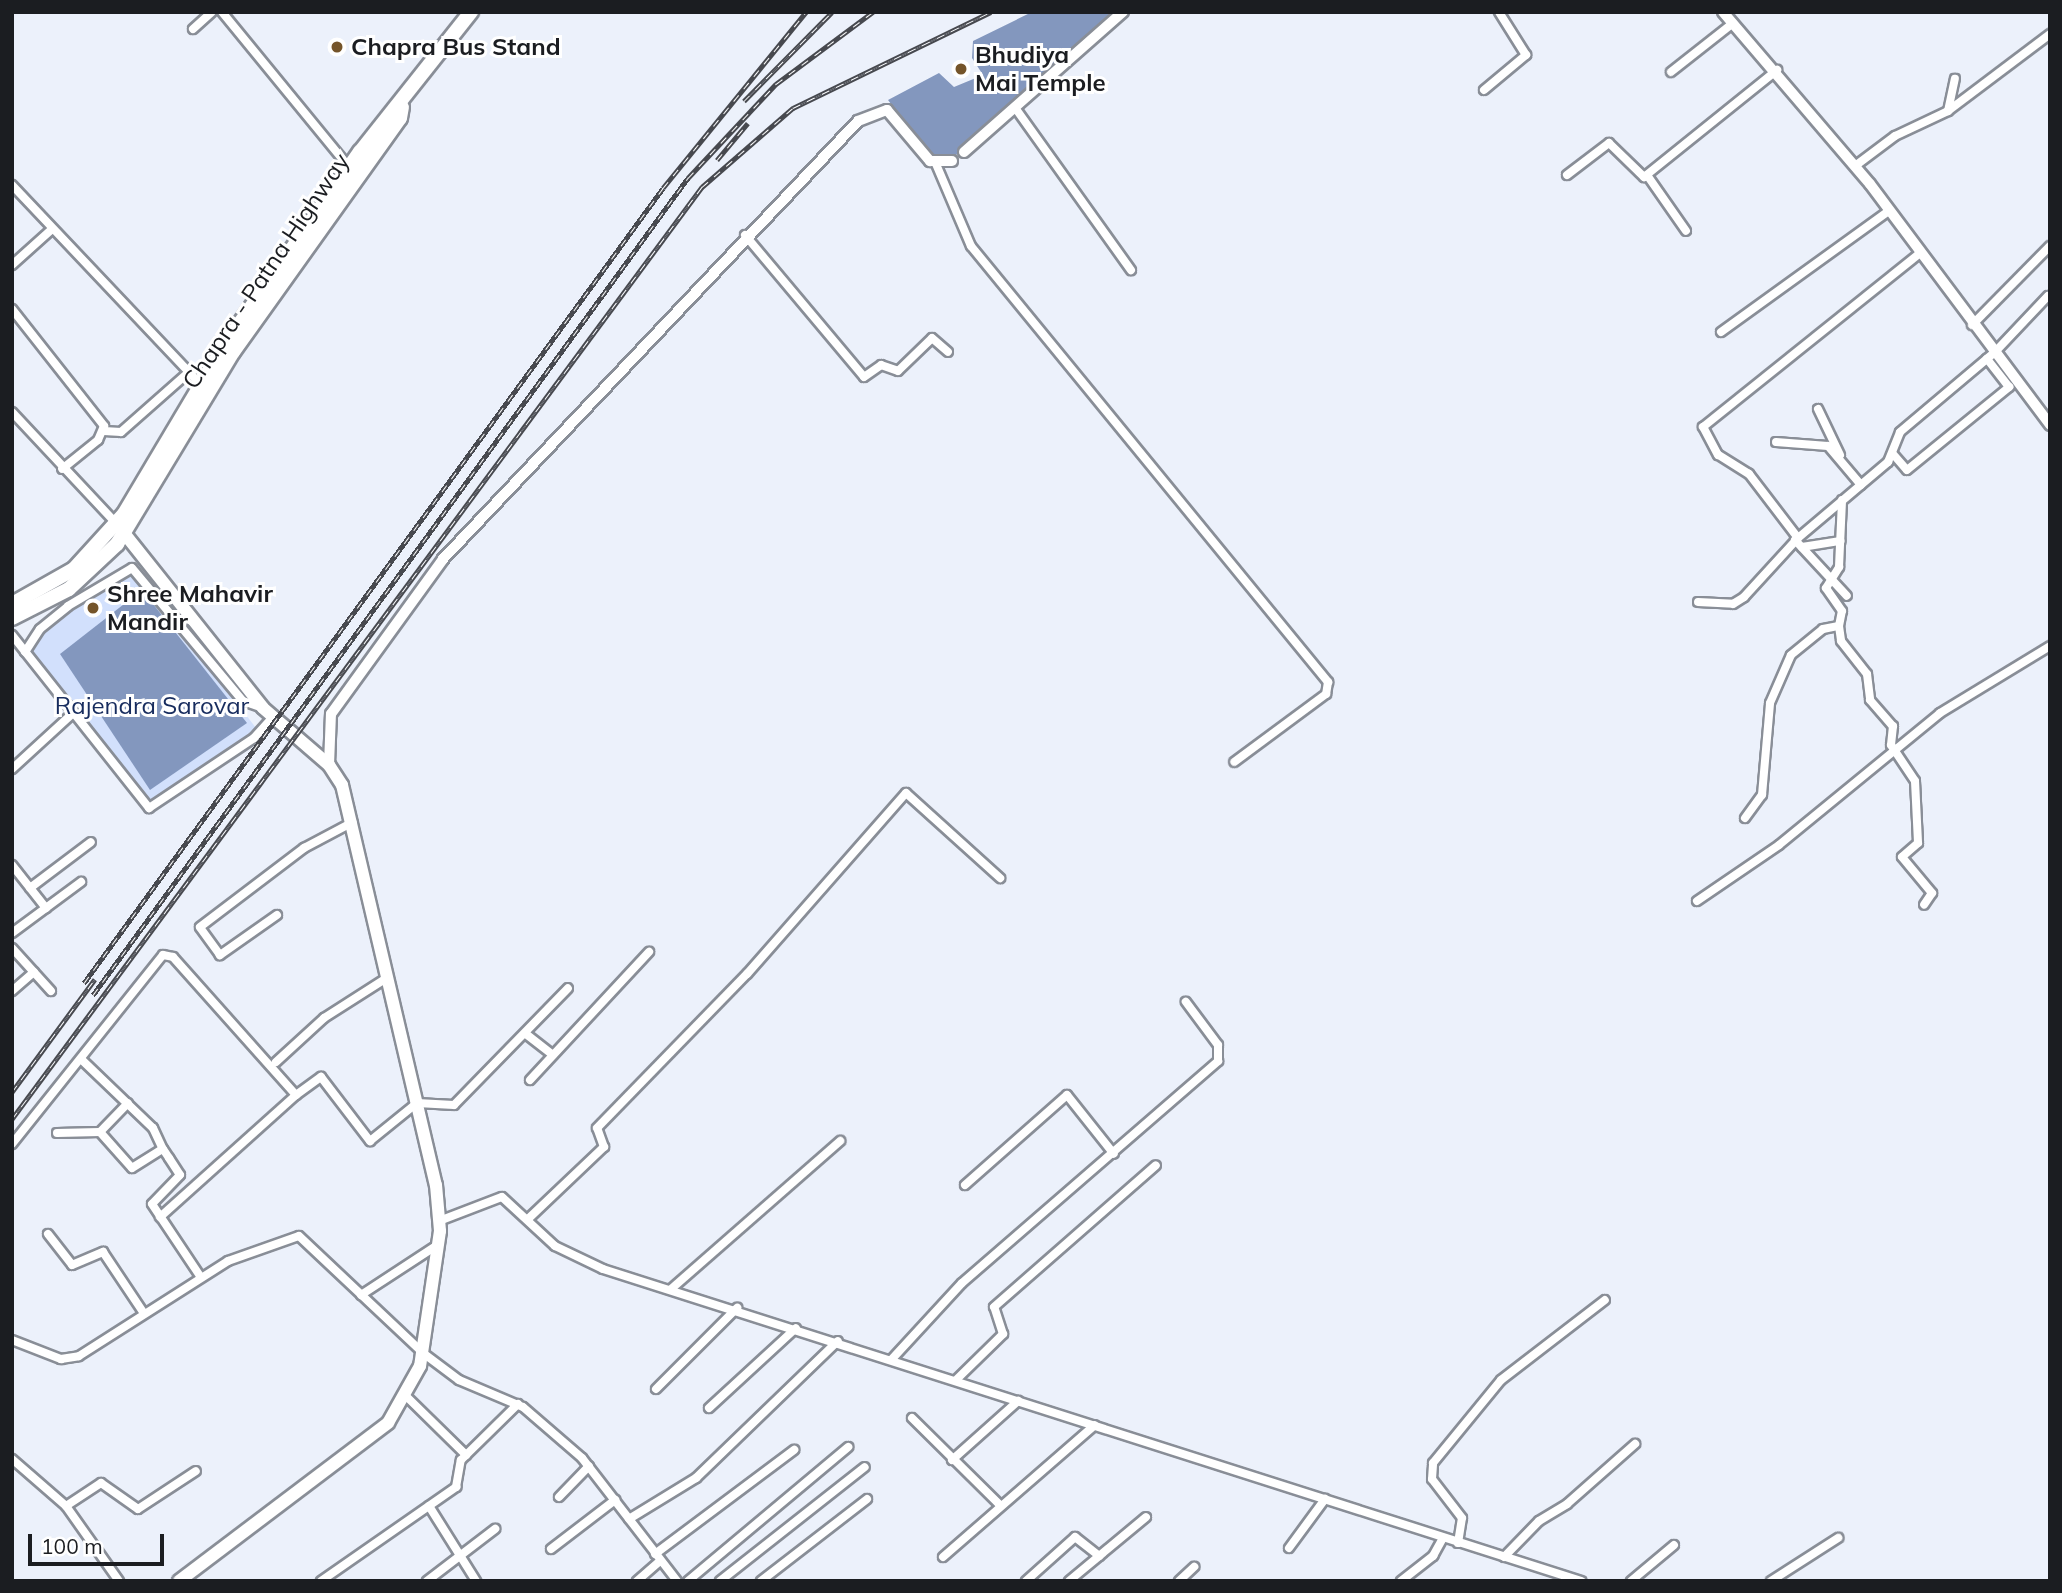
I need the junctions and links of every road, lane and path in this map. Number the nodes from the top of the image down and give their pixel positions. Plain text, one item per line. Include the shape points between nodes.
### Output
1 (212, 12) edge
2 (222, 12) edge
3 (471, 12) edge
4 (1123, 12) edge
5 (1499, 12) edge
6 (1723, 12) edge
7 (1733, 23) junction
8 (193, 29) dead end
9 (2050, 34) edge
10 (1777, 70) junction
11 (1671, 72) dead end
12 (1955, 79) dead end
13 (1484, 90) dead end
14 (402, 107) junction
15 (1016, 109) junction
16 (1948, 110) junction
17 (964, 152) joint
18 (952, 161) joint
19 (936, 164) junction
20 (1856, 166) junction
21 (349, 167) junction
22 (1567, 175) dead end
23 (1647, 175) junction
24 (12, 186) edge
25 (1890, 210) junction
26 (51, 230) junction
27 (1686, 232) dead end
28 (745, 234) junction
29 (2050, 246) edge
30 (1920, 253) junction
31 (12, 265) edge
32 (1131, 270) dead end
33 (2048, 296) edge
34 (12, 309) edge
35 (1972, 324) junction
36 (1721, 332) dead end
37 (948, 352) dead end
38 (1991, 356) junction
39 (189, 372) junction
40 (201, 385) junction
41 (1818, 409) dead end
42 (12, 412) edge
43 (2050, 425) edge
44 (103, 431) junction
45 (1776, 442) dead end
46 (1893, 454) junction
47 (1841, 458) junction
48 (62, 469) junction
49 (1861, 485) junction
50 (1842, 500) junction
51 (120, 528) junction
52 (1797, 539) junction
53 (1841, 541) junction
54 (1802, 547) junction
55 (1830, 579) junction
56 (1847, 596) dead end
57 (1698, 603) dead end
58 (12, 604) edge
59 (12, 618) edge
60 (1839, 626) junction
61 (12, 635) edge
62 (2050, 646) edge
63 (25, 652) junction
64 (263, 708) junction
65 (72, 713) junction
66 (273, 717) junction
67 (1896, 750) junction
68 (1234, 762) dead end
69 (329, 765) junction
70 (12, 769) edge
71 (1745, 818) dead end
72 (354, 821) junction
73 (91, 842) dead end
74 (12, 865) edge
75 (1000, 878) dead end
76 (81, 882) dead end
77 (30, 888) junction
78 (1697, 901) dead end
79 (1924, 905) dead end
80 (46, 908) junction
81 (277, 915) dead end
82 (12, 933) edge
83 (12, 948) edge
84 (649, 952) dead end
85 (34, 972) junction
86 (388, 977) junction
87 (568, 988) dead end
88 (12, 991) edge
89 (51, 991) dead end
90 (1186, 1002) dead end
91 (526, 1034) junction
92 (553, 1055) junction
93 (82, 1060) junction
94 (276, 1062) dead end
95 (530, 1080) dead end
96 (296, 1096) junction
97 (417, 1103) junction
98 (128, 1104) junction
99 (100, 1132) junction
100 (57, 1133) dead end
101 (840, 1141) dead end
102 (12, 1144) edge
103 (163, 1149) junction
104 (1114, 1154) junction
105 (1156, 1165) dead end
106 (965, 1185) dead end
107 (160, 1217) junction
108 (528, 1219) junction
109 (439, 1221) junction
110 (48, 1234) dead end
111 (439, 1244) junction
112 (200, 1276) junction
113 (671, 1289) junction
114 (361, 1295) junction
115 (1605, 1300) dead end
116 (737, 1308) junction
117 (143, 1312) junction
118 (796, 1328) junction
119 (12, 1340) edge
120 (838, 1341) junction
121 (423, 1353) junction
122 (892, 1359) junction
123 (956, 1380) junction
124 (656, 1389) dead end
125 (407, 1397) junction
126 (1018, 1401) junction
127 (518, 1404) junction
128 (709, 1408) dead end
129 (912, 1418) dead end
130 (1095, 1425) junction
131 (1635, 1444) dead end
132 (848, 1447) dead end
133 (794, 1450) dead end
134 (466, 1455) junction
135 (13, 1458) edge
136 (952, 1460) junction
137 (589, 1466) junction
138 (865, 1467) dead end
139 (196, 1471) dead end
140 (559, 1497) dead end
141 (867, 1499) dead end
142 (1325, 1499) junction
143 (615, 1500) junction
144 (66, 1506) junction
145 (429, 1506) junction
146 (1001, 1506) junction
147 (1146, 1517) dead end
148 (629, 1519) junction
149 (495, 1530) dead end
150 (1443, 1538) junction
151 (1838, 1538) dead end
152 (1458, 1543) junction
153 (1674, 1545) dead end
154 (1289, 1548) dead end
155 (551, 1549) dead end
156 (1099, 1556) junction
157 (462, 1557) junction
158 (943, 1557) dead end
159 (1504, 1557) junction
160 (658, 1558) junction
161 (1194, 1567) dead end
162 (731, 1572) junction
163 (119, 1581) edge
164 (179, 1581) edge
165 (321, 1581) edge
166 (427, 1581) edge
167 (476, 1581) edge
168 (637, 1581) edge
169 (677, 1581) edge
170 (688, 1581) edge
171 (720, 1581) edge
172 (738, 1581) edge
173 (761, 1581) edge
174 (1026, 1581) edge
175 (1069, 1581) edge
176 (1179, 1581) edge
177 (1401, 1581) edge
178 (1581, 1581) edge
179 (1631, 1581) edge
180 (1771, 1581) edge

1 - 8 street
2 - 21 street
3 - 14 highway, Chapra - Patna Highway
4 - 15 street
5 - 13 street via 1526,55
6 - 7 street
7 - 10 street
7 - 11 street
9 - 16 street
10 - 20 street
10 - 23 street
12 - 16 street
14 - 21 highway, Chapra - Patna Highway via 391,110
14 - 51 highway, Chapra - Patna Highway via 400,118 233,352
15 - 17 street
15 - 32 street
16 - 20 street via 1895,136
17 - 18 street
18 - 19 street
19 - 28 street via 892,113 878,109 858,121
19 - 68 street via 971,246 1328,682 1326,694
20 - 25 street
21 - 40 highway, Chapra - Patna Highway
22 - 23 street via 1609,143 1637,176
23 - 27 street
24 - 26 street
25 - 30 street
25 - 36 street
26 - 31 street
26 - 39 street
28 - 37 street via 864,377 881,365 898,371 932,338
28 - 69 street via 443,559 331,714
29 - 35 street
30 - 35 street
30 - 52 street via 1707,422 1704,433 1723,459 1749,474
33 - 38 street
34 - 44 street
35 - 38 street
38 - 43 street
38 - 46 street via 1899,432
38 - 46 street via 2009,387 1907,470
39 - 40 street
39 - 44 street via 121,432
40 - 51 highway, Chapra - Patna Highway
41 - 47 street
42 - 48 street
44 - 48 street
45 - 47 street via 1828,446
46 - 49 street
47 - 49 street
48 - 51 street
49 - 50 street
50 - 52 street
50 - 53 street
51 - 58 highway, Chapra - Patna Highway via 74,569
51 - 59 highway, Chapra - Patna Highway via 69,589
51 - 64 main road
52 - 54 street
52 - 57 street via 1744,597 1733,604
53 - 54 street
53 - 55 street via 1839,567
54 - 55 street
55 - 56 street
55 - 60 street via 1829,597 1844,618
60 - 67 street via 1841,640 1867,674 1870,700 1894,726
60 - 71 street via 1823,629 1791,655 1770,703 1762,795
61 - 63 street
62 - 67 street via 1940,713
63 - 64 street via 49,621 132,568 243,701
63 - 65 street
64 - 66 main road
65 - 66 street via 149,808 254,738
65 - 70 street
66 - 69 main road
67 - 78 street via 1776,847
67 - 79 street via 1915,781 1918,843 1902,858 1932,893
69 - 72 main road
72 - 81 street via 304,848 200,927 220,955
72 - 86 main road
73 - 77 street
74 - 77 street
75 - 108 street via 906,793 747,974 597,1128 604,1147
76 - 80 street
77 - 80 street
80 - 82 street
83 - 85 street
84 - 92 street
85 - 88 street
85 - 89 street
86 - 94 street via 324,1018
86 - 97 main road
87 - 91 street
90 - 104 street via 1220,1058
91 - 92 street
91 - 97 street via 454,1105
92 - 95 street
93 - 96 street via 168,954
93 - 98 street
93 - 102 street via 71,1064
96 - 97 street via 321,1077 370,1141
96 - 107 street
97 - 109 main road
98 - 99 street
98 - 103 street via 153,1128
99 - 100 street
99 - 103 street via 132,1168
101 - 113 street
103 - 107 street via 180,1175 154,1200
104 - 106 street via 1067,1096
104 - 122 street via 962,1283
105 - 123 street via 994,1307 1003,1334
107 - 112 street
108 - 109 street via 498,1196
108 - 113 street via 571,1255
109 - 111 main road
110 - 117 street via 72,1265 103,1252
111 - 114 street
111 - 121 main road
112 - 114 street via 299,1236
112 - 117 street
113 - 116 street
114 - 121 street
115 - 152 street via 1501,1380 1437,1456 1431,1474 1462,1518
116 - 118 street
116 - 124 street
117 - 119 street via 69,1359
118 - 120 street
118 - 128 street
120 - 122 street
120 - 148 street via 696,1478
121 - 125 main road
121 - 127 street via 459,1380
122 - 123 street
123 - 126 street
125 - 134 street
125 - 164 main road via 363,1447
126 - 130 street
126 - 136 street
127 - 134 street
127 - 137 street
129 - 136 street
130 - 142 street
130 - 146 street
131 - 159 street via 1567,1504 1539,1521
132 - 170 street
133 - 160 street
134 - 145 street via 459,1484
135 - 144 street
136 - 146 street
137 - 140 street
137 - 143 street
138 - 162 street
139 - 144 street via 138,1509 99,1483
141 - 173 street
142 - 150 street
142 - 154 street
143 - 148 street
143 - 155 street
144 - 163 street
145 - 157 street
145 - 165 street
146 - 158 street
147 - 156 street
148 - 160 street
149 - 157 street
150 - 152 street
150 - 177 street via 1433,1556
151 - 180 street
152 - 159 street
153 - 179 street
156 - 174 street via 1075,1537
156 - 175 street
157 - 166 street
157 - 167 street
159 - 178 street
160 - 168 street
160 - 169 street
161 - 176 street
162 - 171 street
162 - 172 street

